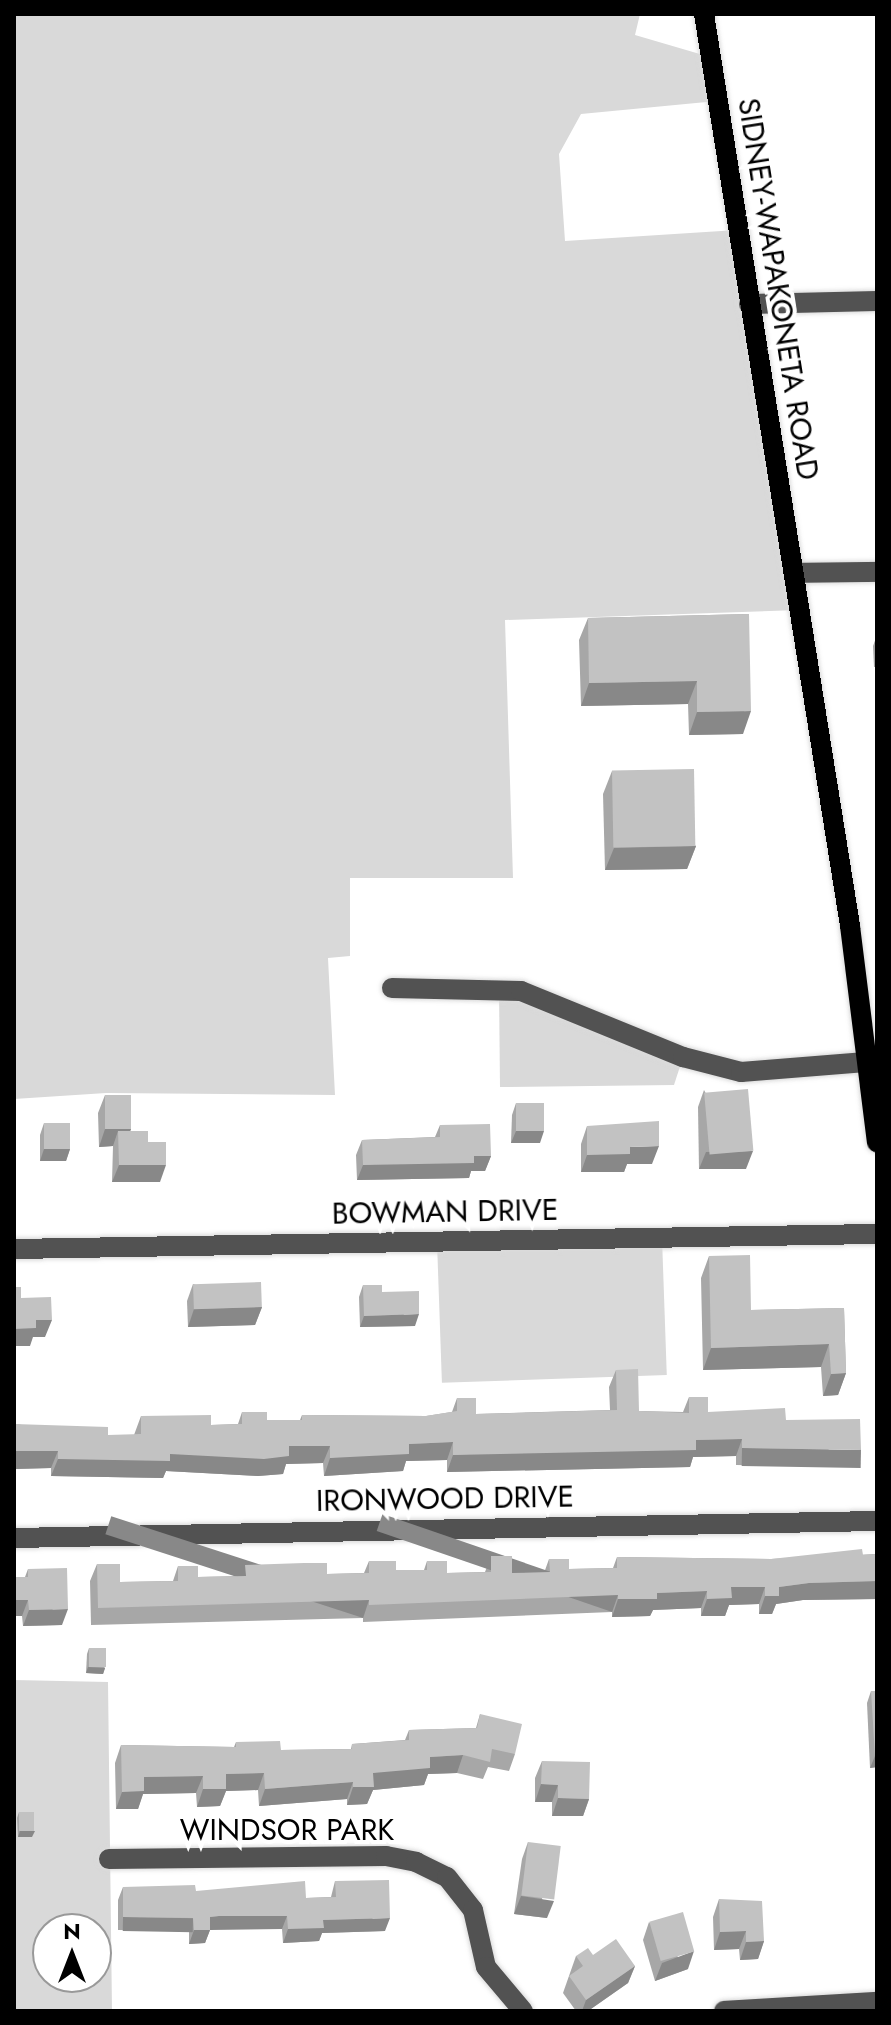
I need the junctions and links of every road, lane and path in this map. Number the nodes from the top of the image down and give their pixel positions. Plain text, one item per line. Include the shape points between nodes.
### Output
1 (704, 14) edge
2 (877, 301) edge
3 (749, 304) junction
4 (877, 572) edge
5 (794, 573) junction
6 (392, 988) dead end
7 (866, 1062) junction
8 (877, 1142) edge
9 (877, 1234) edge
10 (14, 1249) edge
11 (877, 1521) edge
12 (14, 1538) edge
13 (109, 1859) dead end
14 (877, 2002) edge
15 (523, 2011) edge
16 (724, 2011) edge

1 - 3 main road, SIDNEY-WAPAKONETA ROAD
2 - 3 street
3 - 5 main road, SIDNEY-WAPAKONETA ROAD
4 - 5 street
5 - 7 main road, SIDNEY-WAPAKONETA ROAD
6 - 7 street via 521,991 683,1057 741,1072
7 - 8 main road, SIDNEY-WAPAKONETA ROAD
9 - 10 street, BOWMAN DRIVE
11 - 12 street, IRONWOOD DRIVE
13 - 15 street, WINDSOR PARK via 386,1856 416,1862 447,1877 473,1910 486,1967
14 - 16 street

